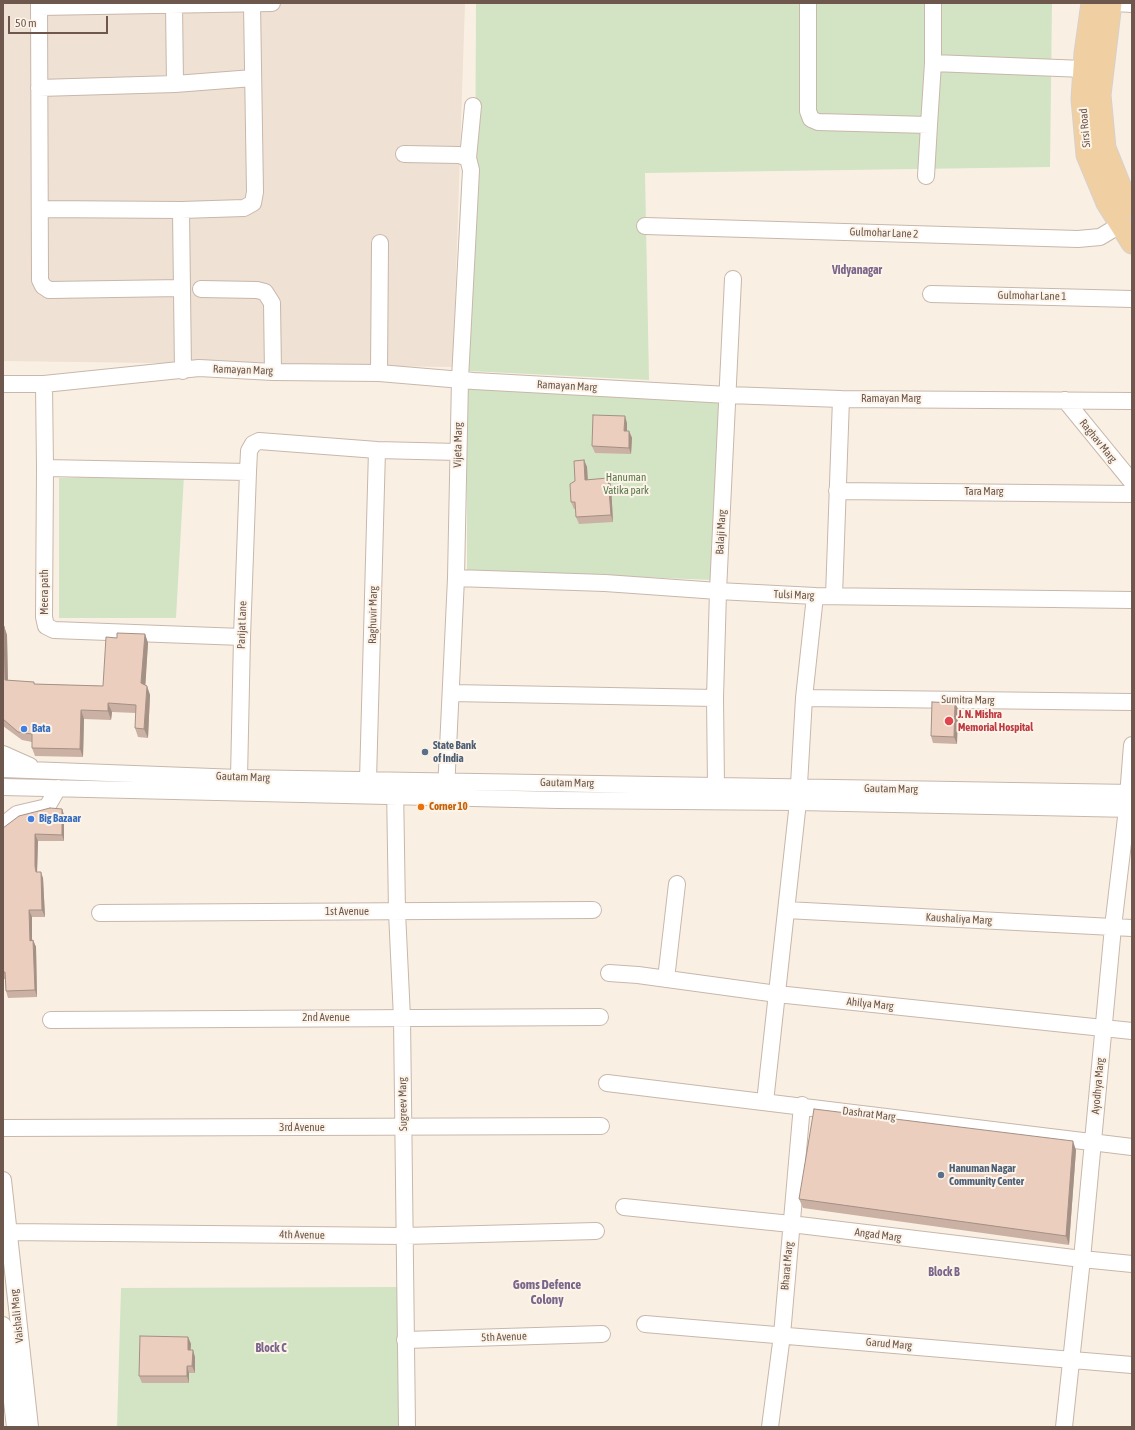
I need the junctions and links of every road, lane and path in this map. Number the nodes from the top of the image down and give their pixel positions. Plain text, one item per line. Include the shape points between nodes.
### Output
1 (272, 3) edge
2 (808, 3) edge
3 (932, 3) edge
4 (1092, 3) edge
5 (1112, 3) edge
6 (1115, 3) edge
7 (252, 4) edge
8 (1132, 4) edge
9 (39, 5) edge
10 (174, 5) junction
11 (933, 62) junction
12 (1084, 69) junction
13 (253, 78) junction
14 (174, 84) junction
15 (39, 88) junction
16 (473, 106) dead end
17 (929, 125) junction
18 (404, 154) dead end
19 (468, 158) junction
20 (926, 176) dead end
21 (1132, 207) edge
22 (41, 209) junction
23 (181, 210) junction
24 (1120, 225) junction
25 (645, 226) dead end
26 (380, 243) dead end
27 (1132, 243) edge
28 (733, 279) dead end
29 (181, 288) junction
30 (201, 289) dead end
31 (931, 294) dead end
32 (1132, 299) edge
33 (183, 371) junction
34 (273, 372) junction
35 (379, 373) junction
36 (460, 379) junction
37 (3, 384) edge
38 (44, 384) junction
39 (728, 395) junction
40 (841, 399) junction
41 (1065, 400) junction
42 (1132, 401) edge
43 (377, 450) junction
44 (458, 452) junction
45 (45, 468) junction
46 (248, 472) junction
47 (1132, 482) edge
48 (837, 491) junction
49 (1132, 494) edge
50 (456, 578) junction
51 (718, 591) junction
52 (815, 596) junction
53 (834, 596) junction
54 (1132, 600) edge
55 (242, 637) junction
56 (451, 693) junction
57 (715, 698) junction
58 (804, 698) junction
59 (1132, 702) edge
60 (1132, 745) edge
61 (3, 754) edge
62 (3, 769) edge
63 (37, 769) junction
64 (239, 778) junction
65 (368, 780) junction
66 (716, 786) junction
67 (3, 787) edge
68 (35, 788) junction
69 (58, 788) junction
70 (395, 788) junction
71 (446, 789) junction
72 (799, 795) junction
73 (3, 798) edge
74 (1130, 801) edge
75 (3, 826) edge
76 (676, 884) dead end
77 (593, 910) dead end
78 (786, 910) junction
79 (397, 912) junction
80 (100, 913) dead end
81 (1112, 927) junction
82 (1132, 928) edge
83 (609, 973) dead end
84 (666, 979) junction
85 (777, 994) junction
86 (600, 1017) dead end
87 (402, 1018) junction
88 (51, 1020) dead end
89 (1103, 1028) junction
90 (1132, 1031) edge
91 (607, 1082) dead end
92 (765, 1102) junction
93 (802, 1106) junction
94 (601, 1126) dead end
95 (3, 1128) edge
96 (403, 1128) junction
97 (1093, 1142) junction
98 (1132, 1147) edge
99 (3, 1180) edge
100 (624, 1207) dead end
101 (791, 1224) junction
102 (596, 1231) dead end
103 (8, 1232) junction
104 (404, 1236) junction
105 (7, 1253) edge
106 (1082, 1259) junction
107 (1132, 1264) edge
108 (645, 1324) dead end
109 (3, 1325) edge
110 (602, 1334) dead end
111 (782, 1335) junction
112 (405, 1340) junction
113 (1071, 1360) junction
114 (1132, 1365) edge
115 (15, 1427) edge
116 (30, 1427) edge
117 (406, 1427) edge
118 (770, 1427) edge
119 (1064, 1427) edge

1 - 7 street
2 - 17 street via 808,111 811,120
3 - 11 street
4 - 12 main road, Sirsi Road
5 - 21 main road, Sirsi Road via 1100,95 1105,148 1123,193
6 - 8 street
7 - 10 street
7 - 13 street
9 - 10 street
9 - 15 street
10 - 14 street
11 - 12 street
11 - 17 street
12 - 24 main road, Sirsi Road via 1082,99 1087,155 1106,203
13 - 14 street
13 - 23 street via 254,203 244,208
14 - 15 street
15 - 22 street
16 - 19 street, Vijeta Marg
17 - 20 street
18 - 19 street
19 - 36 street, Vijeta Marg via 471,170
22 - 23 street
22 - 29 street via 40,280 49,290
23 - 29 street
24 - 25 street, Gulmohar Lane 2 via 1100,237 1078,239
24 - 27 main road, Sirsi Road
26 - 35 street
28 - 39 street, Balaji Marg
29 - 33 street
30 - 34 street via 266,292 272,303
31 - 32 street, Gulmohar Lane 1
33 - 34 street, Ramayan Marg via 199,368
33 - 38 street, Ramayan Marg
34 - 35 street, Ramayan Marg
35 - 36 street, Ramayan Marg
36 - 39 street, Ramayan Marg
36 - 44 street, Vijeta Marg
37 - 38 street, Ramayan Marg
38 - 45 street, Meera path
39 - 40 street, Ramayan Marg
39 - 51 street, Balaji Marg
40 - 41 street, Ramayan Marg
40 - 48 street
41 - 42 street, Ramayan Marg
41 - 47 street, Raghav Marg
43 - 44 street, Parijat Lane
43 - 46 street, Parijat Lane via 259,441 253,444 249,451
43 - 65 street, Raghuvir Marg
44 - 50 street, Vijeta Marg
45 - 46 street
45 - 55 street, Meera path via 46,626 54,630
46 - 55 street, Parijat Lane
48 - 49 street, Tara Marg
48 - 53 street
50 - 51 street, Tulsi Marg via 605,583
50 - 56 street, Vijeta Marg
51 - 52 street, Tulsi Marg
51 - 57 street, Balaji Marg
52 - 53 street, Tulsi Marg
52 - 58 street
53 - 54 street, Tulsi Marg
55 - 64 street, Parijat Lane
56 - 57 street
56 - 71 street, Vijeta Marg
57 - 66 street, Balaji Marg
58 - 59 street, Sumitra Marg
58 - 72 street
60 - 74 street, Ayodhya Marg
61 - 63 street
62 - 63 street, Gautam Marg
63 - 64 street, Gautam Marg
64 - 65 street, Gautam Marg
65 - 70 street, Gautam Marg
66 - 71 street, Gautam Marg
66 - 72 street, Gautam Marg
67 - 68 street, Gautam Marg
68 - 69 street, Gautam Marg
68 - 73 street
69 - 70 street, Gautam Marg
69 - 75 street via 47,807 17,814
70 - 71 street, Gautam Marg
70 - 79 street, Sugreev Marg
71 - 72 street, Gautam Marg via 558,800
72 - 74 street, Gautam Marg
72 - 78 street
74 - 81 street, Ayodhya Marg
76 - 84 street
77 - 79 street, 1st Avenue
78 - 81 street, Kaushaliya Marg
78 - 85 street
79 - 80 street, 1st Avenue
79 - 87 street, Sugreev Marg
81 - 82 street, Kaushaliya Marg
81 - 89 street, Ayodhya Marg
83 - 84 street, Ahilya Marg
84 - 85 street, Ahilya Marg
85 - 89 street, Ahilya Marg
85 - 92 street
86 - 87 street, 2nd Avenue
87 - 88 street, 2nd Avenue
87 - 96 street, Sugreev Marg
89 - 90 street, Ahilya Marg
89 - 97 street, Ayodhya Marg
91 - 92 street, Dashrat Marg
92 - 93 street, Dashrat Marg
93 - 97 street, Dashrat Marg
93 - 101 street, Bharat Marg
94 - 96 street, 3rd Avenue
95 - 96 street, 3rd Avenue
96 - 104 street, Sugreev Marg
97 - 98 street, Dashrat Marg
97 - 106 street, Ayodhya Marg
99 - 103 street, Vaishali Marg
100 - 101 street, Angad Marg
101 - 106 street, Angad Marg
101 - 111 street, Bharat Marg
102 - 104 street, 4th Avenue
103 - 104 street, 4th Avenue
103 - 105 street, Vaishali Marg
104 - 112 street, Sugreev Marg
105 - 116 street, Vaishali Marg
106 - 107 street, Angad Marg
106 - 113 street, Ayodhya Marg
108 - 111 street, Garud Marg
109 - 115 street, Vaishali Marg
110 - 112 street, 5th Avenue
111 - 113 street, Garud Marg
111 - 118 street, Bharat Marg
112 - 117 street, Sugreev Marg
113 - 114 street, Garud Marg
113 - 119 street, Ayodhya Marg

